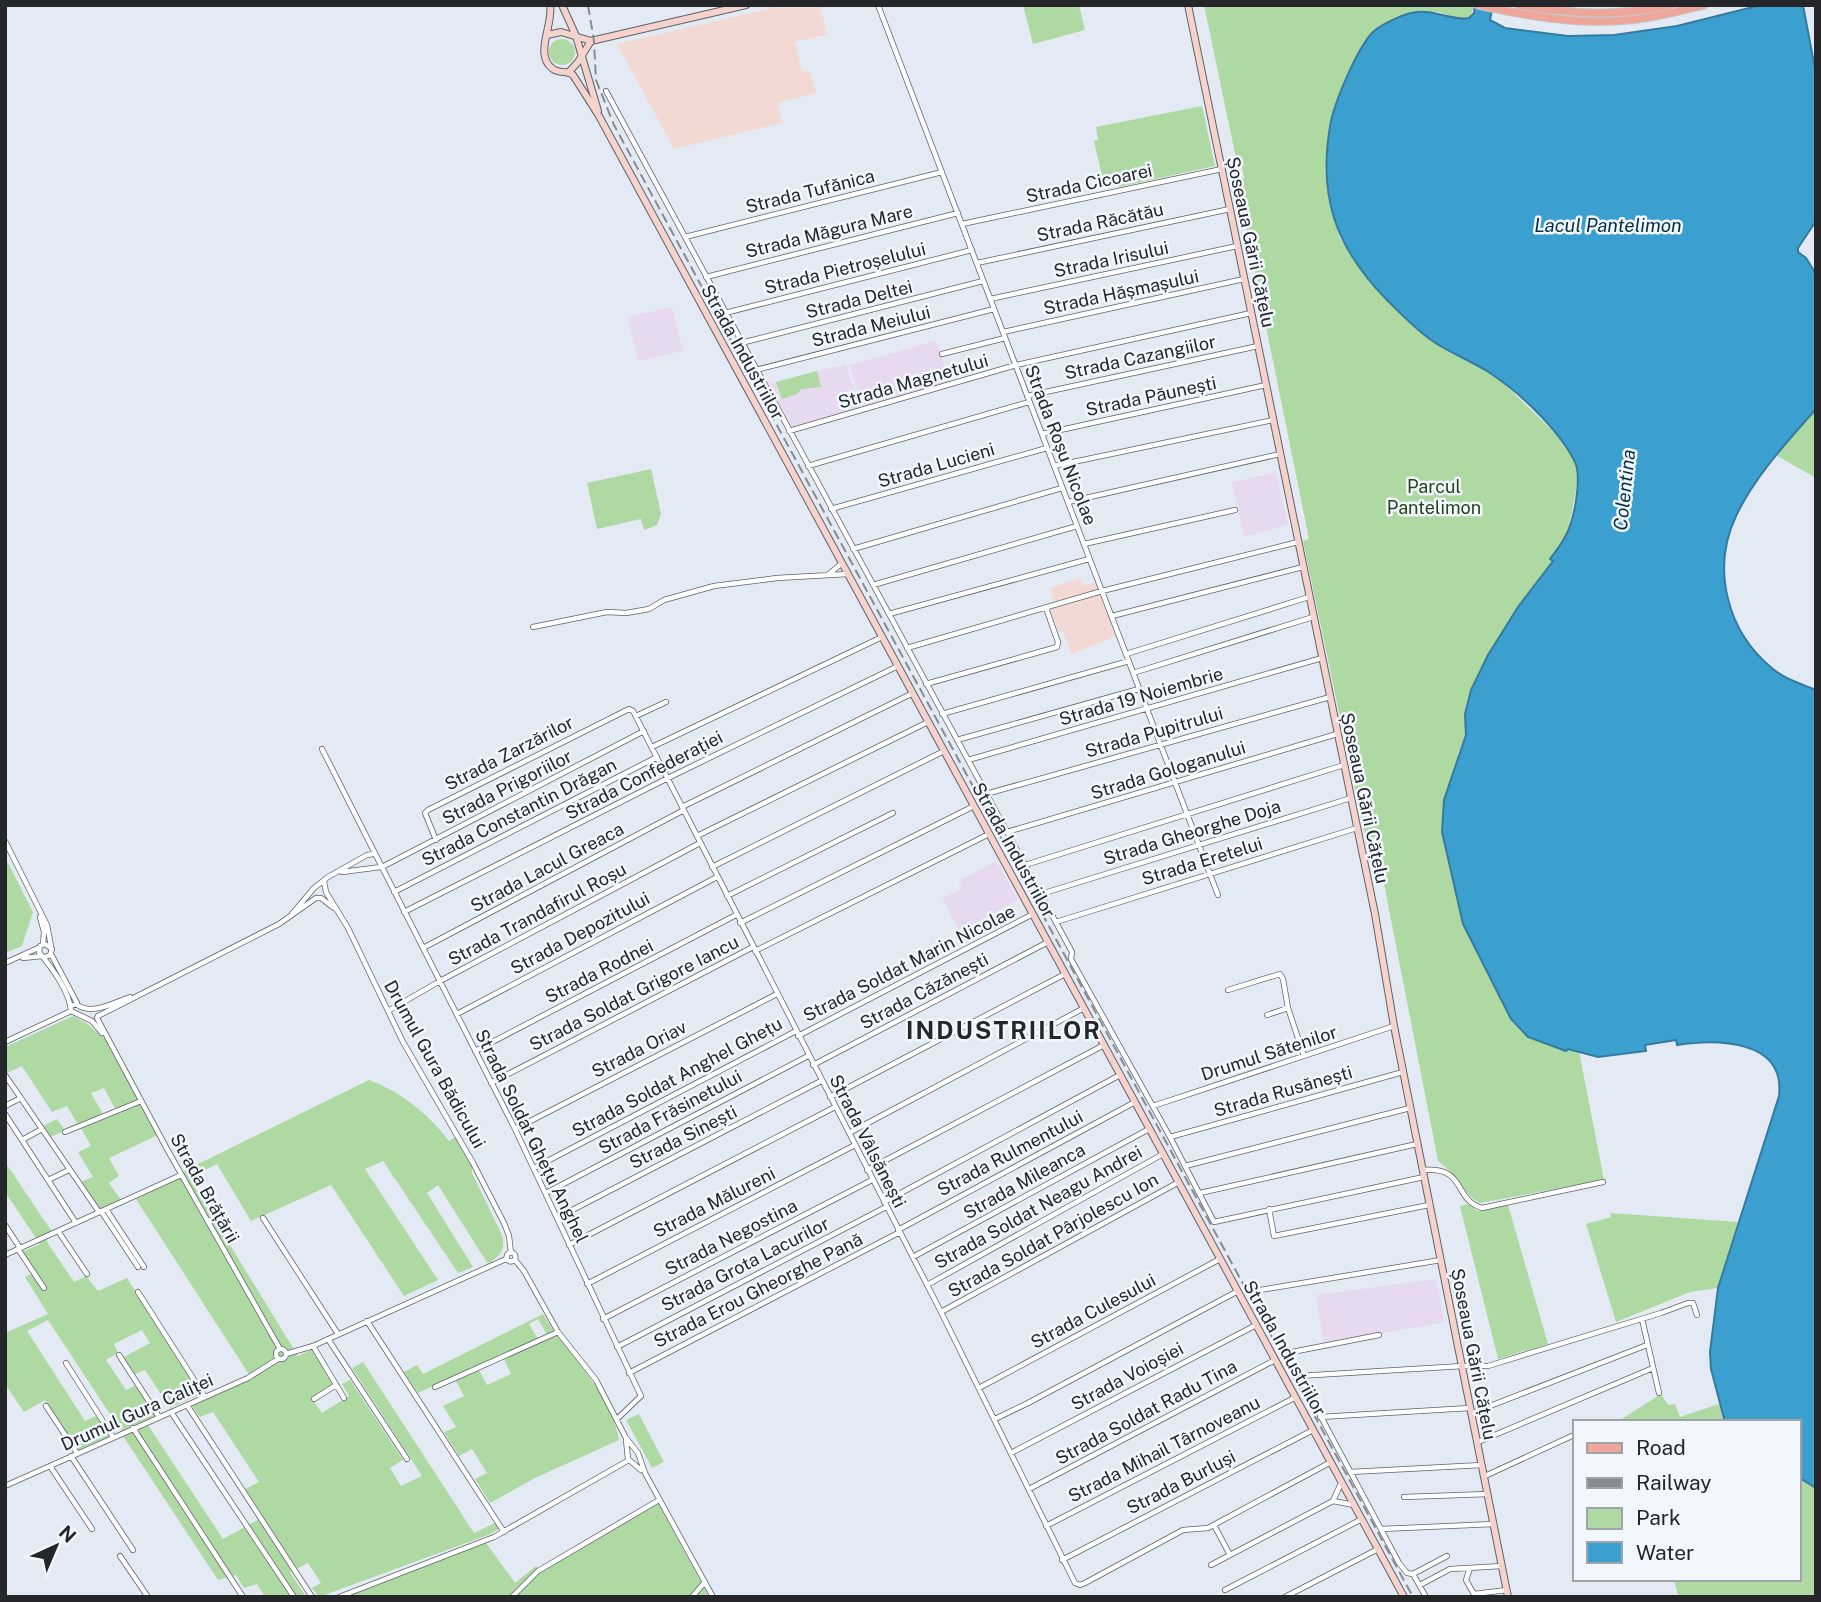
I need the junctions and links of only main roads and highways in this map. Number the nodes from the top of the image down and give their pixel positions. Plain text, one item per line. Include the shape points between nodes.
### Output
1 (550, 5) edge
2 (562, 5) edge
3 (746, 5) edge
4 (1188, 5) edge
5 (1478, 5) edge
6 (1519, 5) edge
7 (1671, 5) edge
8 (1704, 5) edge
9 (1548, 14) junction
10 (547, 34) junction
11 (576, 36) junction
12 (591, 41) junction
13 (582, 56) junction
14 (569, 72) junction
15 (599, 116) junction
16 (1508, 1593) edge
17 (1404, 1597) edge

1 - 10 main road
2 - 11 main road, Strada Industriilor
3 - 12 main road
4 - 16 main road, Șoseaua Gării Cățelu
5 - 9 main road via 1512,13
6 - 9 main road
7 - 9 main road via 1609,14
8 - 9 main road via 1629,20 1579,21
10 - 11 main road
10 - 14 main road, Strada Industriilor via 544,54 552,69
11 - 12 main road
11 - 13 main road, Strada Industriilor
12 - 13 main road
13 - 14 main road
13 - 15 main road, Strada Industriilor
14 - 15 main road, Strada Industriilor
15 - 17 main road, Strada Industriilor

